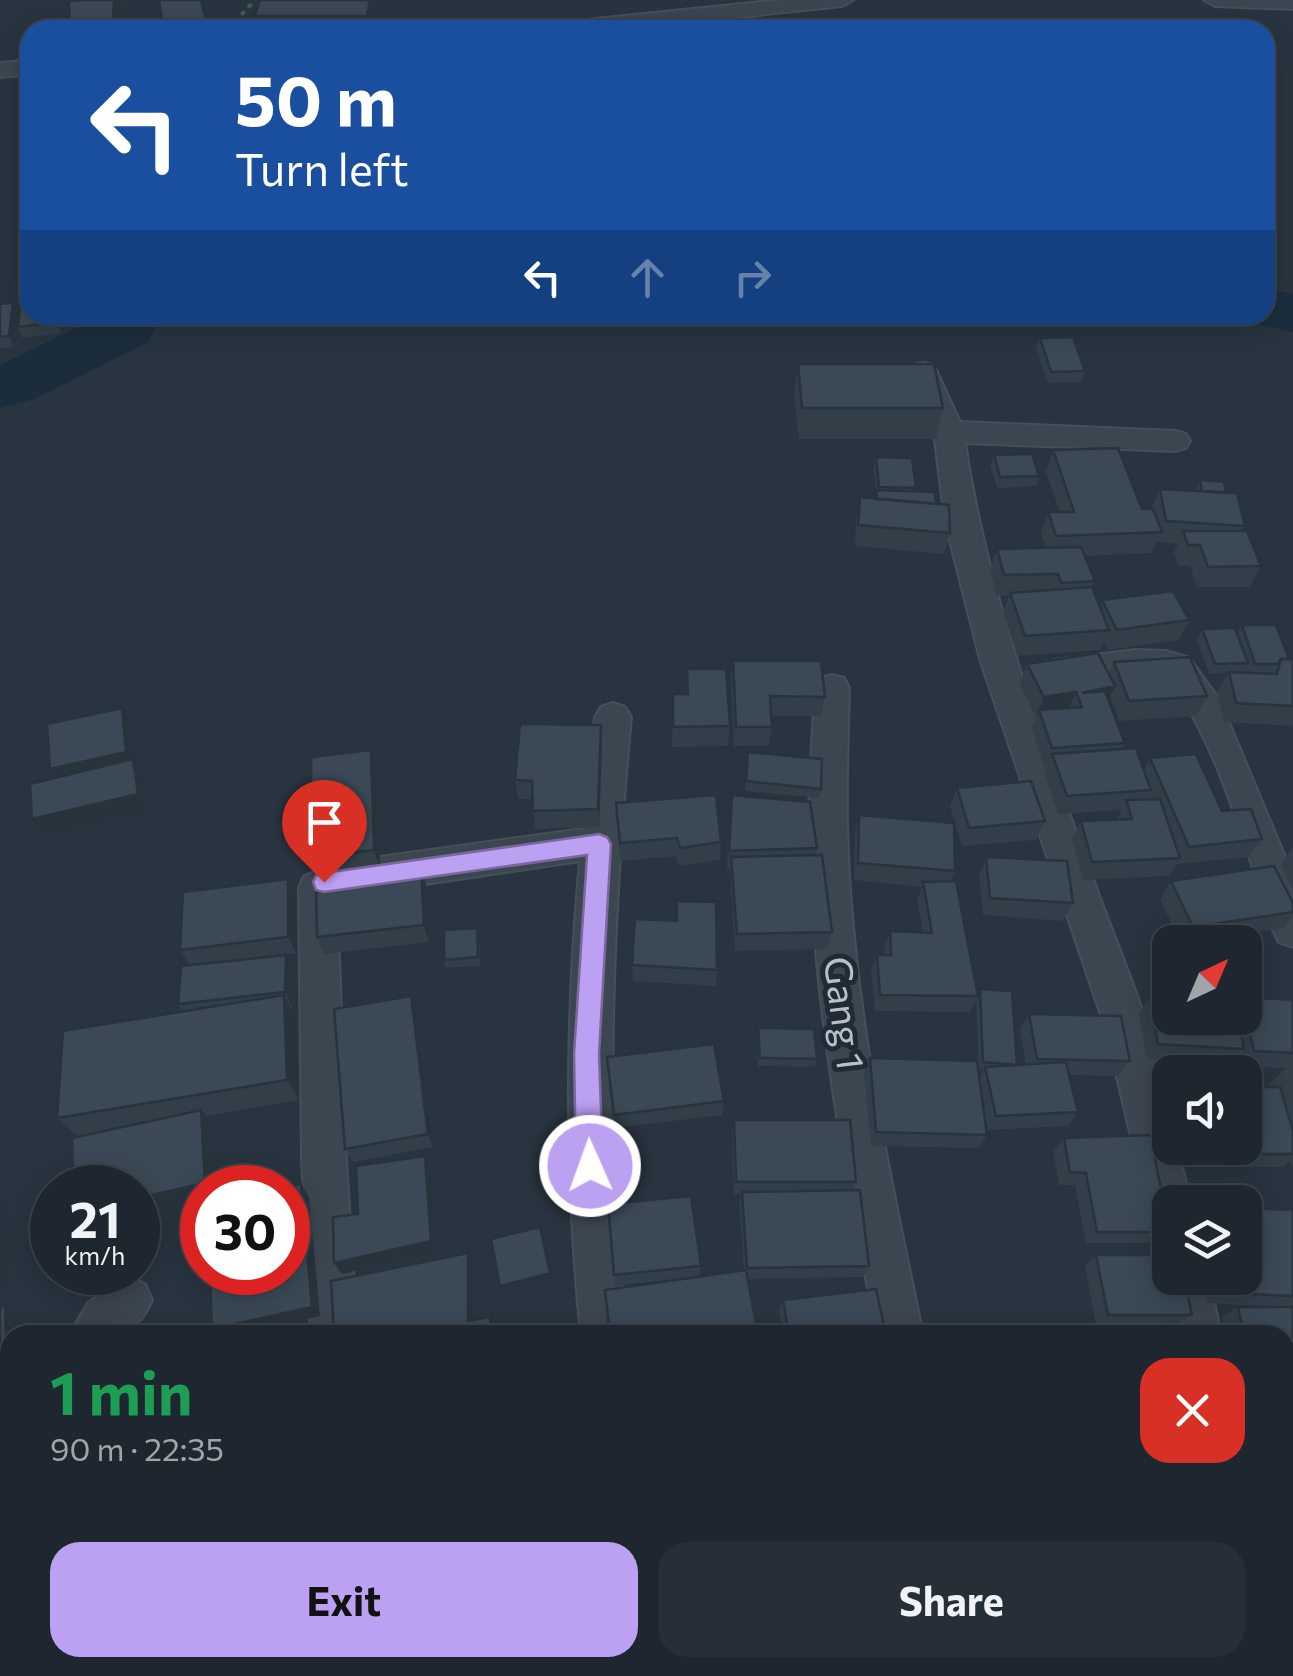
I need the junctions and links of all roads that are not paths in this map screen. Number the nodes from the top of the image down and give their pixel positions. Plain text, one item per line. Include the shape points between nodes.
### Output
1 (842, 0) edge
2 (1215, 0) edge
3 (1293, 2) edge
4 (757, 19) edge
5 (923, 372) edge
6 (949, 432) junction
7 (1175, 440) dead end
8 (1003, 678) junction
9 (832, 688) dead end
10 (613, 716) dead end
11 (599, 844) junction
12 (1293, 930) edge
13 (1165, 1185) edge
14 (1190, 1295) edge
15 (129, 1300) dead end
16 (100, 1325) edge
17 (334, 1325) edge
18 (603, 1325) edge
19 (898, 1325) edge
20 (1196, 1325) edge

1 - 4 street
2 - 3 street
5 - 6 street
6 - 7 street
6 - 8 street via 961,521
8 - 12 street via 1162,663 1182,669 1228,758
8 - 13 street via 1126,1027
9 - 19 street, Gang 1 via 828,826 839,974 862,1148
10 - 11 street
11 - 17 street via 336,878 316,890
11 - 18 street via 586,1054 591,1241
14 - 20 street
15 - 16 street

